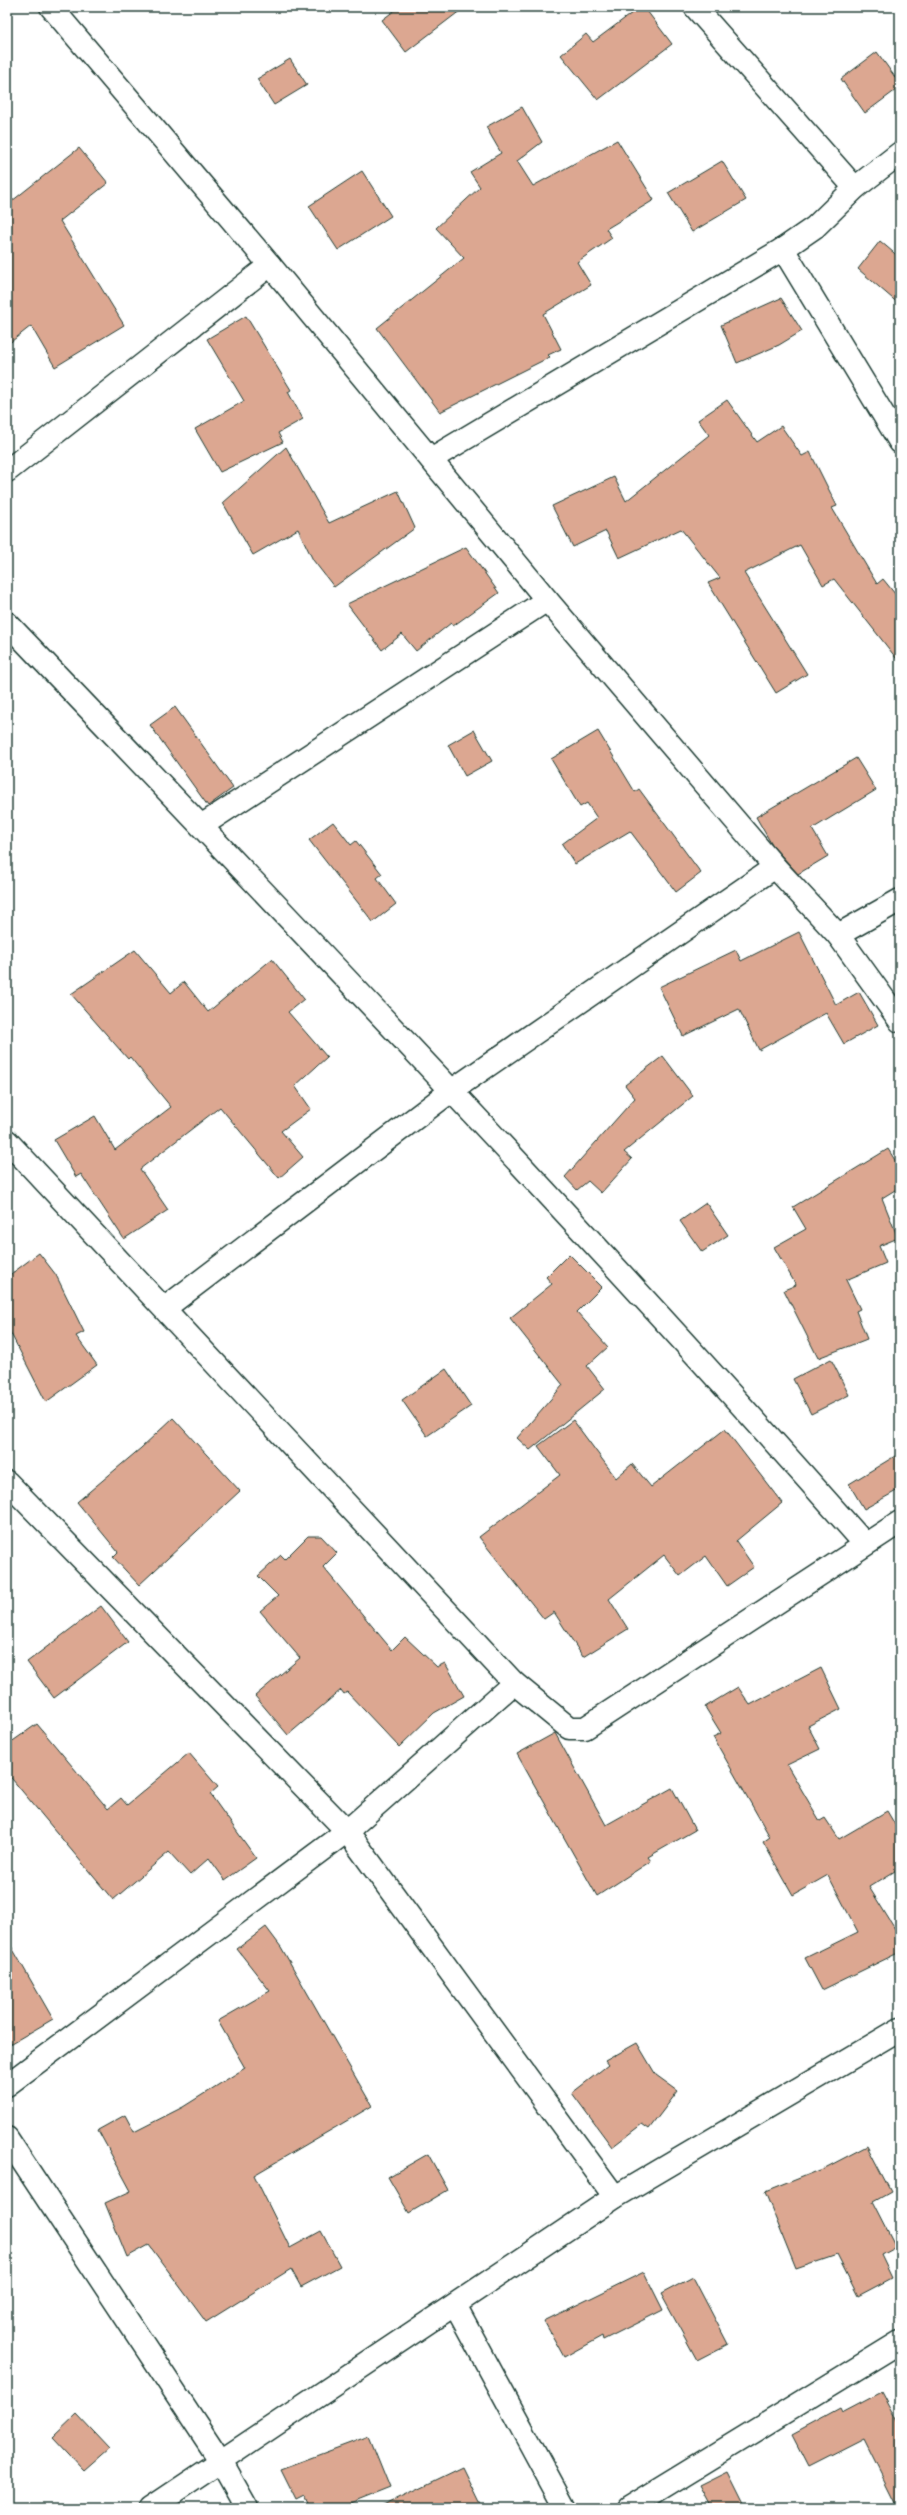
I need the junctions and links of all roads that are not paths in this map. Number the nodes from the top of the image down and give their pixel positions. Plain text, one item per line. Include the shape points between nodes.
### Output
1 (51, 7) edge
2 (695, 7) edge
3 (900, 152) edge
4 (855, 188) junction
5 (783, 249) junction
6 (270, 265) junction
7 (894, 419) edge
8 (900, 442) edge
9 (430, 459) junction
10 (7, 472) edge
11 (547, 600) junction
12 (7, 623) edge
13 (201, 826) junction
14 (775, 867) junction
15 (900, 900) edge
16 (838, 935) junction
17 (900, 1021) edge
18 (452, 1091) junction
19 (7, 1141) edge
20 (165, 1308) junction
21 (7, 1482) edge
22 (900, 1522) edge
23 (864, 1543) junction
24 (514, 1684) junction
25 (347, 1831) junction
26 (900, 2030) edge
27 (7, 2085) edge
28 (7, 2138) edge
29 (615, 2196) junction
30 (455, 2305) junction
31 (900, 2342) edge
32 (220, 2460) junction
33 (151, 2508) edge
34 (247, 2508) edge
35 (566, 2508) edge
36 (630, 2508) edge

1 - 6 street
2 - 4 street
3 - 4 street
4 - 5 street via 815,227
5 - 7 street
5 - 9 street
6 - 9 street
6 - 10 street
7 - 8 street
9 - 11 street
11 - 13 street
11 - 14 street
12 - 13 street
13 - 18 street
14 - 16 street
14 - 18 street
15 - 16 street
16 - 17 street
18 - 20 street
18 - 23 street via 726,1387
19 - 20 street
20 - 24 street
21 - 25 street
22 - 23 street
23 - 24 street via 585,1728 569,1728
24 - 25 street
25 - 27 street
25 - 29 street
26 - 29 street
28 - 32 street
29 - 30 street
30 - 32 street
30 - 35 street
31 - 36 street
32 - 33 street
32 - 34 street

